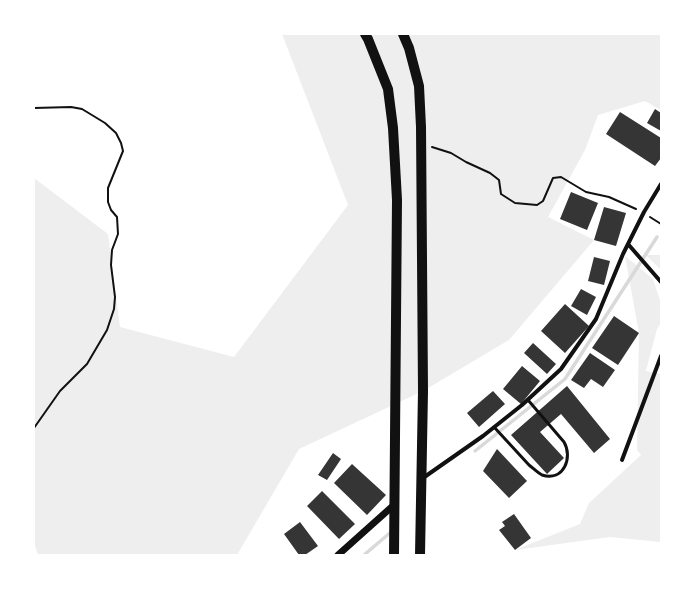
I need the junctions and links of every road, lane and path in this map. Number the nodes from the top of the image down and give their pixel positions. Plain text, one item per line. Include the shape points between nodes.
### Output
1 (365, 34) edge
2 (403, 34) edge
3 (34, 108) edge
4 (422, 144) junction
5 (661, 184) edge
6 (644, 212) junction
7 (661, 224) edge
8 (628, 244) junction
9 (661, 282) edge
10 (661, 356) edge
11 (660, 363) edge
12 (528, 401) junction
13 (34, 428) edge
14 (495, 428) junction
15 (622, 460) dead end
16 (421, 479) junction
17 (395, 504) junction
18 (338, 555) edge
19 (394, 555) edge
20 (420, 555) edge

1 - 17 main road via 388,89 398,200
2 - 4 main road via 419,86
3 - 13 path via 71,106 82,110 105,123 116,133 123,151 108,188 108,202 117,217 118,234 112,250 111,265 114,309 107,330 87,364 60,391
4 - 6 path via 445,150 490,172 499,180 501,194 515,204 537,205 543,202 553,178 561,177 586,192 609,197
4 - 16 main road
5 - 6 street
6 - 7 path
6 - 8 street
8 - 9 street
8 - 12 street via 596,319 561,369
10 - 11 street
11 - 15 street
12 - 14 street
12 - 14 lane via 568,448 567,462 560,472 548,476 542,474 529,465
14 - 16 street
16 - 20 main road
17 - 18 street
17 - 19 main road

